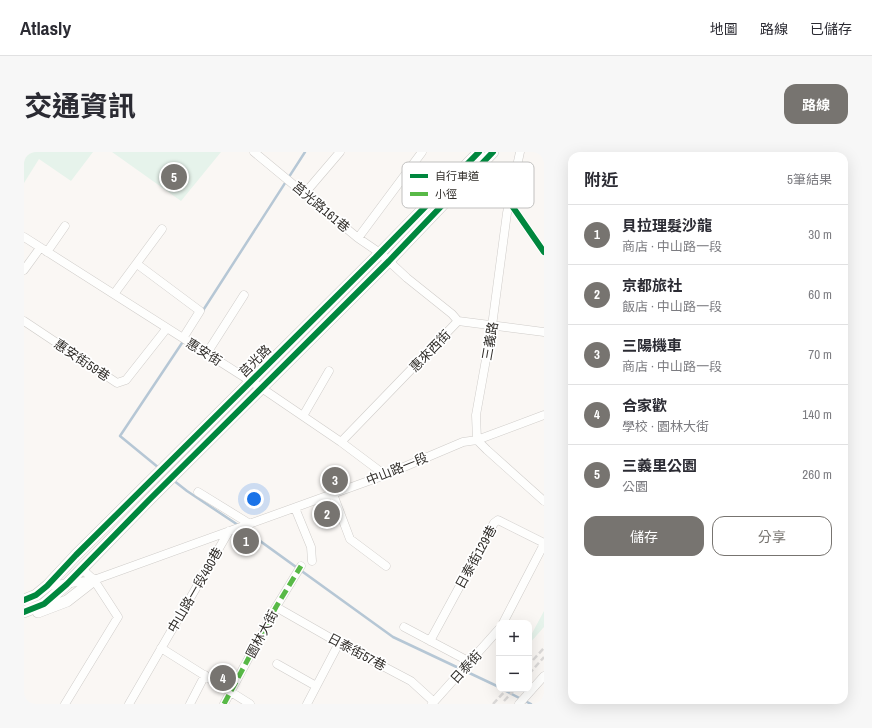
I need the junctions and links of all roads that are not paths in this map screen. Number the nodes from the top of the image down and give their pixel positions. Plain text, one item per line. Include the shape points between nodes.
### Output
1 (254, 152) edge
2 (340, 152) edge
3 (422, 152) edge
4 (479, 152) edge
5 (493, 152) edge
6 (520, 152) edge
7 (415, 162) edge
8 (469, 162) edge
9 (483, 162) edge
10 (518, 162) edge
11 (402, 179) edge
12 (305, 193) junction
13 (424, 208) edge
14 (440, 208) edge
15 (508, 208) edge
16 (65, 226) dead end
17 (162, 229) dead end
18 (24, 237) edge
19 (358, 238) junction
20 (44, 250) junction
21 (380, 253) junction
22 (389, 261) junction
23 (137, 264) junction
24 (24, 270) edge
25 (114, 294) junction
26 (244, 295) dead end
27 (24, 321) edge
28 (458, 321) junction
29 (492, 326) junction
30 (167, 328) junction
31 (544, 332) edge
32 (183, 338) junction
33 (207, 353) junction
34 (328, 371) dead end
35 (251, 381) junction
36 (262, 388) junction
37 (544, 415) edge
38 (303, 416) junction
39 (477, 440) junction
40 (341, 442) junction
41 (385, 475) junction
42 (198, 492) dead end
43 (332, 494) junction
44 (544, 501) edge
45 (295, 508) junction
46 (250, 524) junction
47 (229, 531) junction
48 (544, 543) edge
49 (312, 561) dead end
50 (301, 566) dead end
51 (386, 566) dead end
52 (82, 569) junction
53 (94, 580) junction
54 (67, 584) junction
55 (47, 586) junction
56 (24, 600) edge
57 (276, 607) junction
58 (24, 613) edge
59 (505, 620) edge
60 (404, 627) dead end
61 (496, 632) edge
62 (430, 641) junction
63 (339, 643) junction
64 (161, 648) junction
65 (470, 662) junction
66 (277, 664) dead end
67 (204, 675) junction
68 (544, 676) edge
69 (316, 686) junction
70 (231, 692) junction
71 (524, 702) edge
72 (433, 703) edge
73 (65, 704) edge
74 (129, 704) edge
75 (190, 704) edge
76 (224, 704) edge
77 (250, 704) edge
78 (307, 704) edge

1 - 12 street, 莒光路161巷
2 - 12 street
3 - 7 street
4 - 8 main road, 莒光路
5 - 9 main road, 莒光路
6 - 10 street, 三義路
11 - 19 street
12 - 19 street, 莒光路161巷
13 - 21 main road, 莒光路
14 - 22 main road, 莒光路
15 - 29 street, 三義路
16 - 20 street
17 - 23 street
18 - 20 street, 惠安街
19 - 21 street, 莒光路161巷
20 - 24 street
20 - 25 street, 惠安街
21 - 22 street, 莒光路161巷
21 - 35 main road, 莒光路
22 - 28 street, 莒光路161巷
22 - 36 main road, 莒光路
23 - 25 street
23 - 32 street via 200,311
25 - 30 street, 惠安街
26 - 33 street
27 - 30 street, 惠安街59巷 via 117,383 126,380
28 - 29 street, 惠來西街
28 - 40 street, 惠來西街
29 - 31 street, 惠來西街
29 - 39 street, 三義路 via 476,415
30 - 32 street, 惠安街
32 - 33 street, 惠安街
33 - 35 street, 惠安街
34 - 38 street
35 - 36 street, 惠安街
35 - 55 main road, 莒光路
36 - 38 street, 惠安街
36 - 52 main road, 莒光路
37 - 39 street, 中山路一段
38 - 40 street, 惠安街
39 - 41 street, 中山路一段 via 463,442
39 - 44 street
40 - 41 street, 惠安街
41 - 43 street, 中山路一段
42 - 46 street
43 - 45 street, 中山路一段
43 - 51 street via 350,539
45 - 46 street, 中山路一段
45 - 49 street via 310,547
46 - 47 street, 中山路一段
47 - 53 street, 中山路一段
47 - 64 street, 中山路一段480巷
48 - 59 street
48 - 62 street, 日泰街129巷 via 498,520 494,523
50 - 57 street, 園林大街
52 - 53 street
52 - 54 main road, 莒光路
53 - 54 street, 中山路一段
53 - 58 main road via 67,601 34,614
53 - 73 street via 118,617
54 - 55 street, 中山路一段
54 - 58 main road via 44,604
55 - 56 main road, 中山路一段
57 - 63 street, 日泰街57巷
57 - 70 street, 園林大街
60 - 62 street
61 - 65 street, 日泰街
62 - 65 street
63 - 69 street
63 - 72 street, 日泰街57巷 via 411,681
64 - 67 street
64 - 74 street, 中山路一段480巷
65 - 72 street, 日泰街
66 - 69 street
67 - 70 street
67 - 75 street
68 - 71 street
69 - 78 street
70 - 76 street, 園林大街
70 - 77 street

